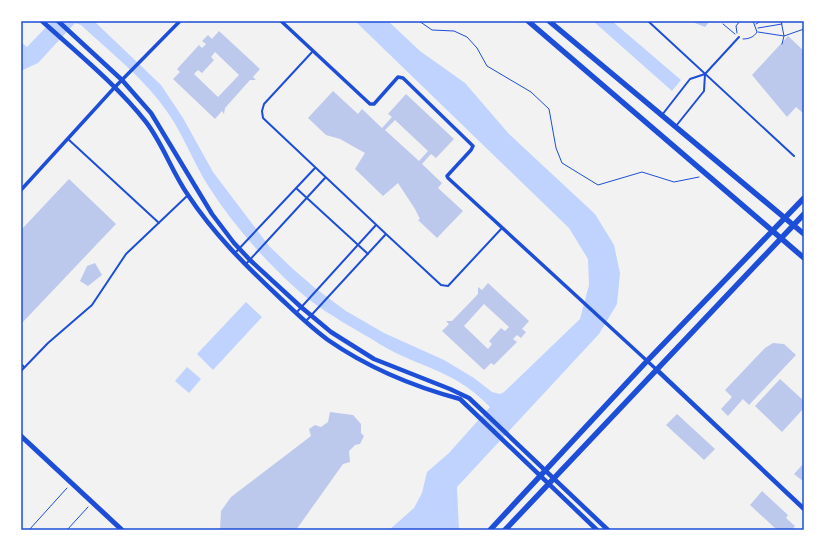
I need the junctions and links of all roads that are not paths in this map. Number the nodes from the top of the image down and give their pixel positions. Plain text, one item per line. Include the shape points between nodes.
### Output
1 (42, 21) edge
2 (58, 21) edge
3 (180, 21) edge
4 (281, 21) edge
5 (528, 21) edge
6 (549, 21) edge
7 (648, 21) edge
8 (739, 37) road end
9 (313, 51) junction
10 (705, 74) junction
11 (122, 80) junction
12 (114, 88) junction
13 (662, 115) junction
14 (675, 127) junction
15 (68, 139) junction
16 (794, 156) dead end
17 (315, 168) junction
18 (324, 178) junction
19 (296, 188) junction
20 (21, 190) edge
21 (188, 195) junction
22 (306, 198) junction
23 (804, 198) edge
24 (804, 214) edge
25 (785, 218) junction
26 (160, 223) junction
27 (376, 225) junction
28 (794, 225) junction
29 (502, 228) junction
30 (773, 231) junction
31 (386, 234) junction
32 (804, 234) edge
33 (781, 238) junction
34 (358, 245) junction
35 (239, 249) junction
36 (234, 254) junction
37 (368, 254) junction
38 (804, 258) edge
39 (250, 260) junction
40 (245, 265) junction
41 (301, 307) junction
42 (296, 313) junction
43 (311, 316) junction
44 (306, 322) junction
45 (647, 361) junction
46 (21, 364) edge
47 (24, 367) junction
48 (657, 370) junction
49 (21, 371) edge
50 (21, 436) edge
51 (545, 471) junction
52 (540, 476) junction
53 (553, 479) junction
54 (548, 484) junction
55 (804, 509) edge
56 (122, 530) edge
57 (490, 530) edge
58 (505, 530) edge
59 (597, 530) edge
60 (608, 530) edge

1 - 12 street
2 - 11 street
3 - 11 street
4 - 9 street
5 - 30 main road
6 - 13 main road
7 - 10 lane
8 - 10 lane
9 - 17 lane via 264,104 262,110 263,118
9 - 29 street via 370,104 374,104 398,77 403,78 473,146 447,176
10 - 13 lane via 690,80
10 - 14 lane via 703,92
10 - 16 lane
11 - 12 street
11 - 35 street via 151,113 212,214
12 - 15 street
12 - 21 street via 146,123
13 - 14 main road
14 - 25 main road
15 - 20 street
15 - 26 lane
17 - 18 lane
17 - 19 lane
18 - 22 lane
18 - 27 lane
19 - 22 lane
19 - 35 lane
21 - 26 lane
21 - 36 street
22 - 34 lane
22 - 39 lane
23 - 25 main road
24 - 28 main road
25 - 28 main road
25 - 30 main road
26 - 47 lane via 126,254 92,305
27 - 31 lane
27 - 34 lane
28 - 32 main road
28 - 33 main road
29 - 31 lane via 448,286 441,285
29 - 45 street
30 - 33 main road
30 - 45 main road
31 - 37 lane
33 - 38 main road
33 - 48 main road
34 - 37 lane
34 - 41 lane
35 - 36 lane
35 - 39 street
36 - 40 street
37 - 43 lane
39 - 40 lane
39 - 41 street
40 - 42 street
41 - 42 lane
41 - 43 street
42 - 44 street
43 - 44 lane
43 - 51 street via 374,359 469,398
44 - 52 street via 328,340 364,362 460,399
45 - 48 street
45 - 51 main road
46 - 47 lane
47 - 49 lane
48 - 53 main road
48 - 55 street
50 - 56 main road
51 - 52 main road
51 - 53 street
52 - 54 street
52 - 57 main road
53 - 54 main road
53 - 60 street
54 - 58 main road
54 - 59 street

